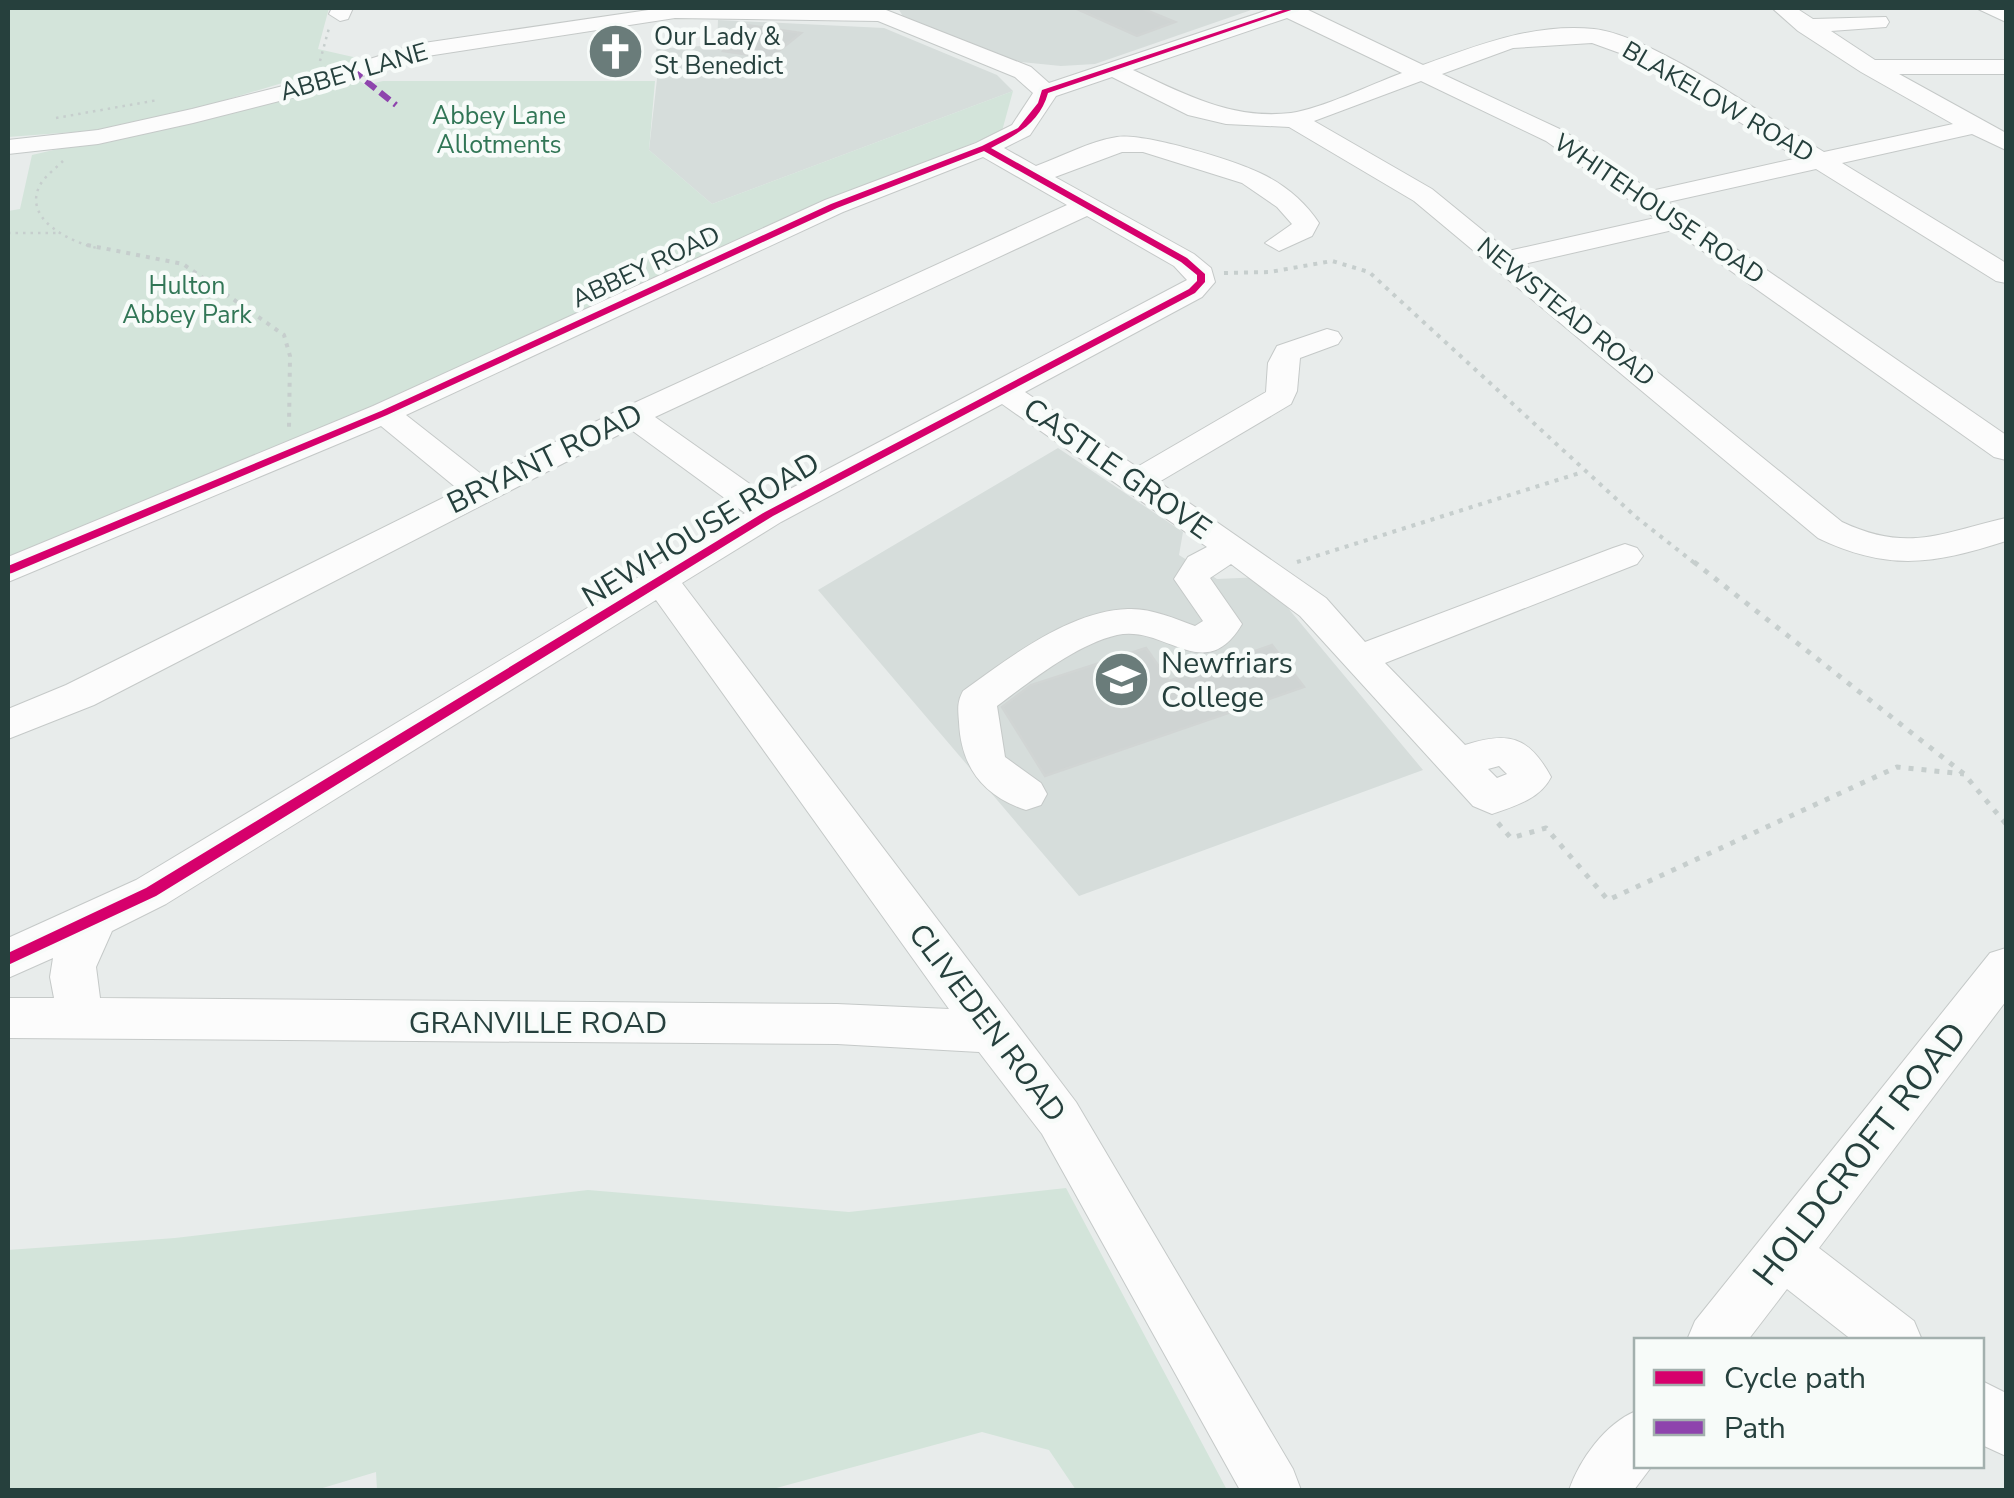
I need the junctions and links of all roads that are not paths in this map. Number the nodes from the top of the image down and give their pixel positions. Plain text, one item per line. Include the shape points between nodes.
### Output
1 (1289, 8) edge
2 (1782, 8) edge
3 (1988, 8) edge
4 (883, 11) edge
5 (605, 14) edge
6 (2006, 16) edge
7 (1878, 22) dead end
8 (1806, 26) junction
9 (2006, 66) edge
10 (1869, 67) junction
11 (1111, 68) junction
12 (1423, 74) junction
13 (1045, 92) junction
14 (1294, 120) junction
15 (1976, 126) junction
16 (2006, 143) edge
17 (8, 147) edge
18 (985, 148) junction
19 (1819, 160) junction
20 (1036, 175) junction
21 (1648, 199) junction
22 (1089, 205) junction
23 (1680, 221) junction
24 (1279, 243) dead end
25 (1503, 260) junction
26 (2006, 275) edge
27 (1327, 338) dead end
28 (1002, 390) junction
29 (384, 413) junction
30 (632, 416) junction
31 (2006, 450) edge
32 (1137, 482) junction
33 (481, 490) junction
34 (769, 514) junction
35 (2006, 529) edge
36 (1625, 556) dead end
37 (1208, 564) junction
38 (8, 570) edge
39 (662, 582) junction
40 (1126, 620) junction
41 (1358, 659) junction
42 (8, 725) edge
43 (1459, 764) dead end
44 (1026, 794) dead end
45 (94, 920) junction
46 (8, 959) edge
47 (2006, 968) edge
48 (84, 1017) junction
49 (8, 1018) edge
50 (992, 1032) junction
51 (1782, 1252) junction
52 (1716, 1338) edge
53 (1892, 1338) edge
54 (1984, 1411) edge
55 (2006, 1428) edge
56 (1634, 1443) edge
57 (1272, 1490) edge
58 (1598, 1490) edge

1 - 11 street
1 - 12 street, WHITEHOUSE ROAD
2 - 8 street
3 - 6 street
4 - 5 street, ABBEY LANE
4 - 13 street, ABBEY LANE via 1023,72
5 - 17 street, ABBEY LANE via 417,51 192,116
7 - 8 street
8 - 10 street
9 - 10 street
10 - 15 street
11 - 13 street
11 - 14 street, NEWSTEAD ROAD via 1197,110
12 - 14 street, BLAKELOW ROAD
12 - 19 street, BLAKELOW ROAD via 1510,41 1597,28
12 - 21 street, WHITEHOUSE ROAD via 1555,136
13 - 18 street, ABBEY ROAD via 1021,130
14 - 25 street, NEWSTEAD ROAD via 1423,196
15 - 16 street
15 - 19 street
18 - 20 street
18 - 29 street, ABBEY ROAD via 834,206
19 - 21 street
19 - 26 street, BLAKELOW ROAD
20 - 22 street
20 - 24 street via 1127,143 1271,189 1304,219 1302,230
21 - 23 street, WHITEHOUSE ROAD
22 - 28 street, NEWHOUSE ROAD via 1201,274 1200,282
22 - 30 street, BRYANT ROAD
23 - 25 street
23 - 31 street, WHITEHOUSE ROAD
25 - 35 street, NEWSTEAD ROAD via 1830,530 1878,552 1922,553
27 - 32 street via 1288,352 1280,397
28 - 32 street, CASTLE GROVE
28 - 34 street, NEWHOUSE ROAD
29 - 33 street
29 - 38 street, ABBEY ROAD
30 - 33 street, BRYANT ROAD
30 - 34 street
32 - 37 street, CASTLE GROVE
33 - 42 street, BRYANT ROAD via 80,695
34 - 39 street, NEWHOUSE ROAD
36 - 41 street
37 - 40 street
37 - 40 street via 1224,624 1198,642
37 - 41 street, CASTLE GROVE via 1265,572 1313,607
39 - 45 street, NEWHOUSE ROAD via 151,892
39 - 50 street, CLIVEDEN ROAD
40 - 44 street via 1086,633 977,701 980,752 1000,783
41 - 43 street, CASTLE GROVE
45 - 46 street, NEWHOUSE ROAD
45 - 48 street via 74,958 71,986
47 - 51 street, HOLDCROFT ROAD
48 - 49 street, GRANVILLE ROAD
48 - 50 street, GRANVILLE ROAD via 837,1024
50 - 57 street, CLIVEDEN ROAD via 1059,1118
51 - 52 street, HOLDCROFT ROAD
51 - 53 street
54 - 55 street
56 - 58 street

